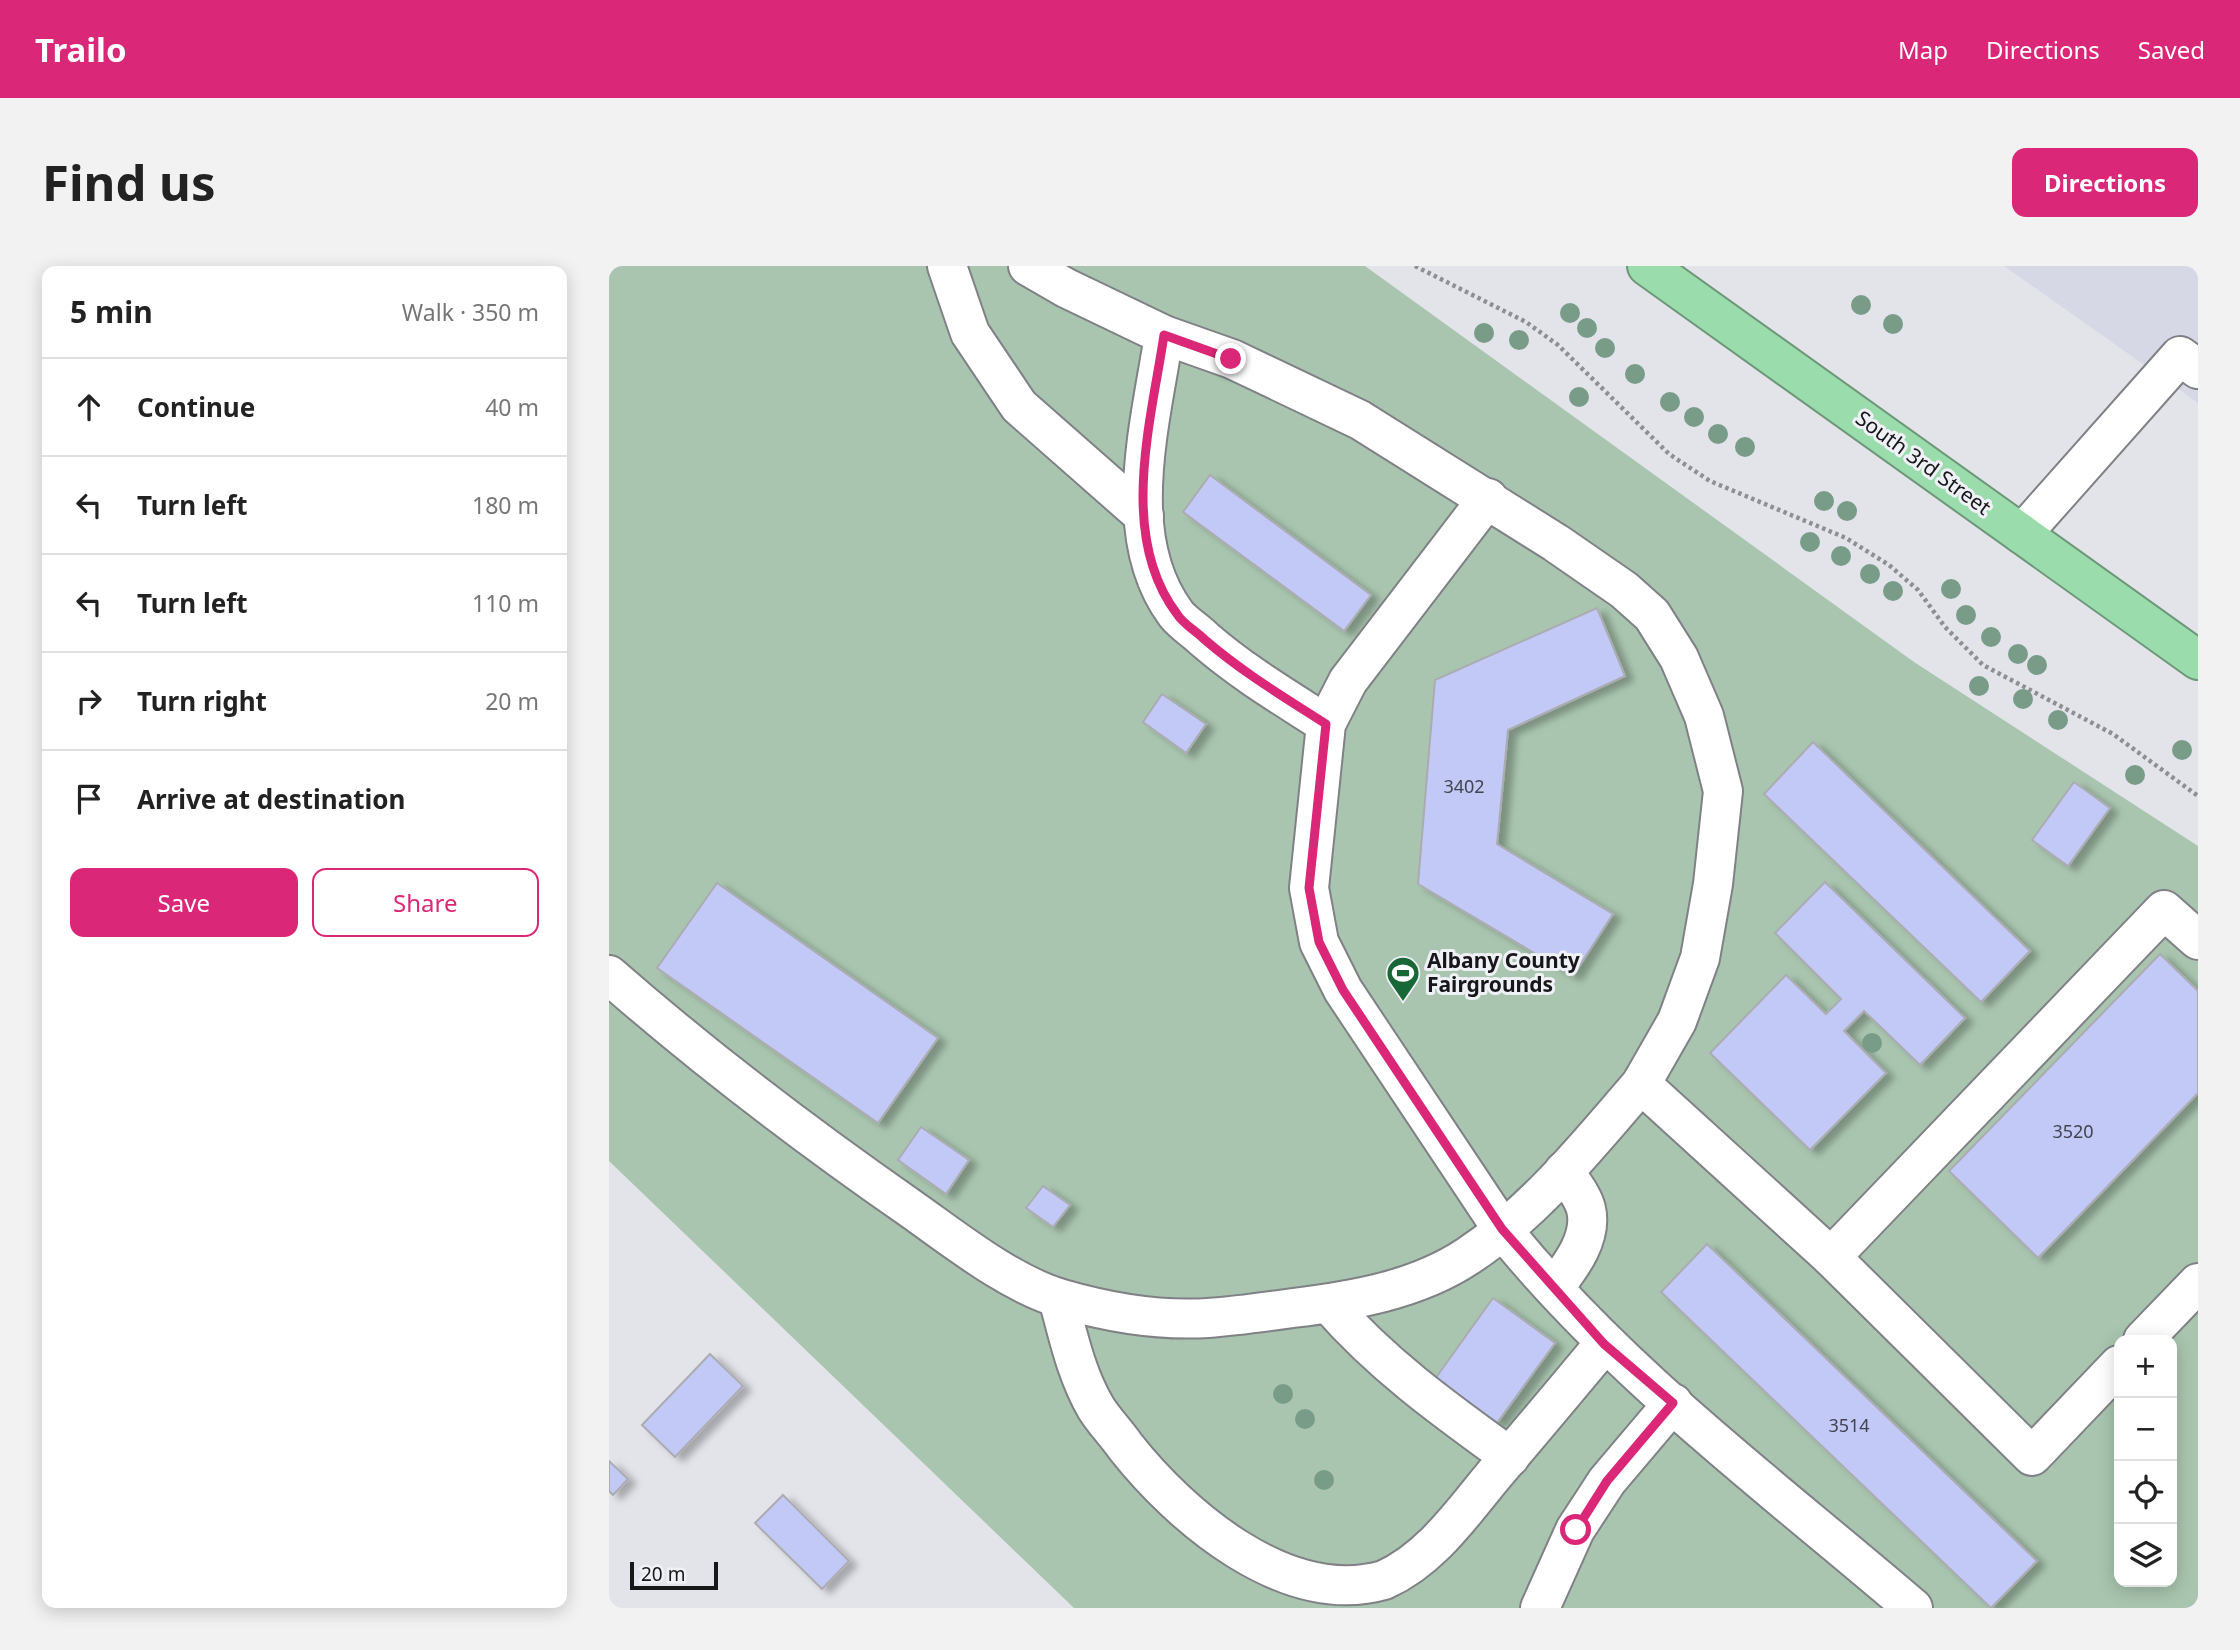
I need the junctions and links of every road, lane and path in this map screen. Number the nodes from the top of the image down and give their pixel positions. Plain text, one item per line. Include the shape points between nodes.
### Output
1 (947, 266) edge
2 (1028, 266) edge
3 (1415, 266) edge
4 (1648, 266) edge
5 (1164, 335) junction
6 (2198, 369) edge
7 (1488, 498) junction
8 (1144, 516) junction
9 (2022, 534) junction
10 (2198, 660) edge
11 (1326, 724) junction
12 (2198, 796) edge
13 (2198, 940) edge
14 (609, 975) edge
15 (1641, 1084) junction
16 (1564, 1171) junction
17 (1502, 1229) junction
18 (1831, 1257) junction
19 (2198, 1283) edge
20 (1554, 1288) junction
21 (1058, 1298) junction
22 (1329, 1304) junction
23 (2148, 1335) edge
24 (1604, 1344) junction
25 (2114, 1370) edge
26 (1673, 1403) junction
27 (1510, 1457) junction
28 (1540, 1608) edge
29 (1913, 1608) edge

1 - 8 lane via 969,333 1019,406
2 - 5 lane
3 - 12 path via 1526,322 1558,345 1669,454 1710,481 1846,538 1889,565 1918,590 1945,627 1983,665 2113,734
4 - 9 highway, South 3rd Street
5 - 7 lane via 1231,359 1360,420
5 - 8 lane
6 - 9 lane via 2180,356
7 - 11 lane via 1348,681
7 - 15 lane via 1624,590 1651,615 1679,658 1704,716 1723,791 1713,884 1695,970 1677,1021
8 - 11 lane via 1144,537 1177,615 1237,668
9 - 10 highway, South 3rd Street
11 - 17 lane via 1309,888 1319,942 1343,990
13 - 18 lane via 2164,911
14 - 21 lane via 694,1050 862,1175 986,1262
15 - 16 lane
15 - 18 lane
16 - 17 lane
16 - 20 lane via 1586,1208 1586,1231 1575,1261
17 - 20 lane
17 - 22 lane via 1467,1257 1411,1285
18 - 25 lane via 2032,1456
19 - 23 lane
20 - 24 lane
21 - 22 lane via 1117,1312 1205,1318
21 - 27 lane via 1073,1355 1103,1418 1148,1475 1214,1540 1275,1576 1318,1590 1383,1581 1442,1537
22 - 27 lane via 1361,1341 1419,1391
24 - 26 lane
24 - 27 lane
26 - 28 lane via 1607,1481 1576,1530
26 - 29 lane

